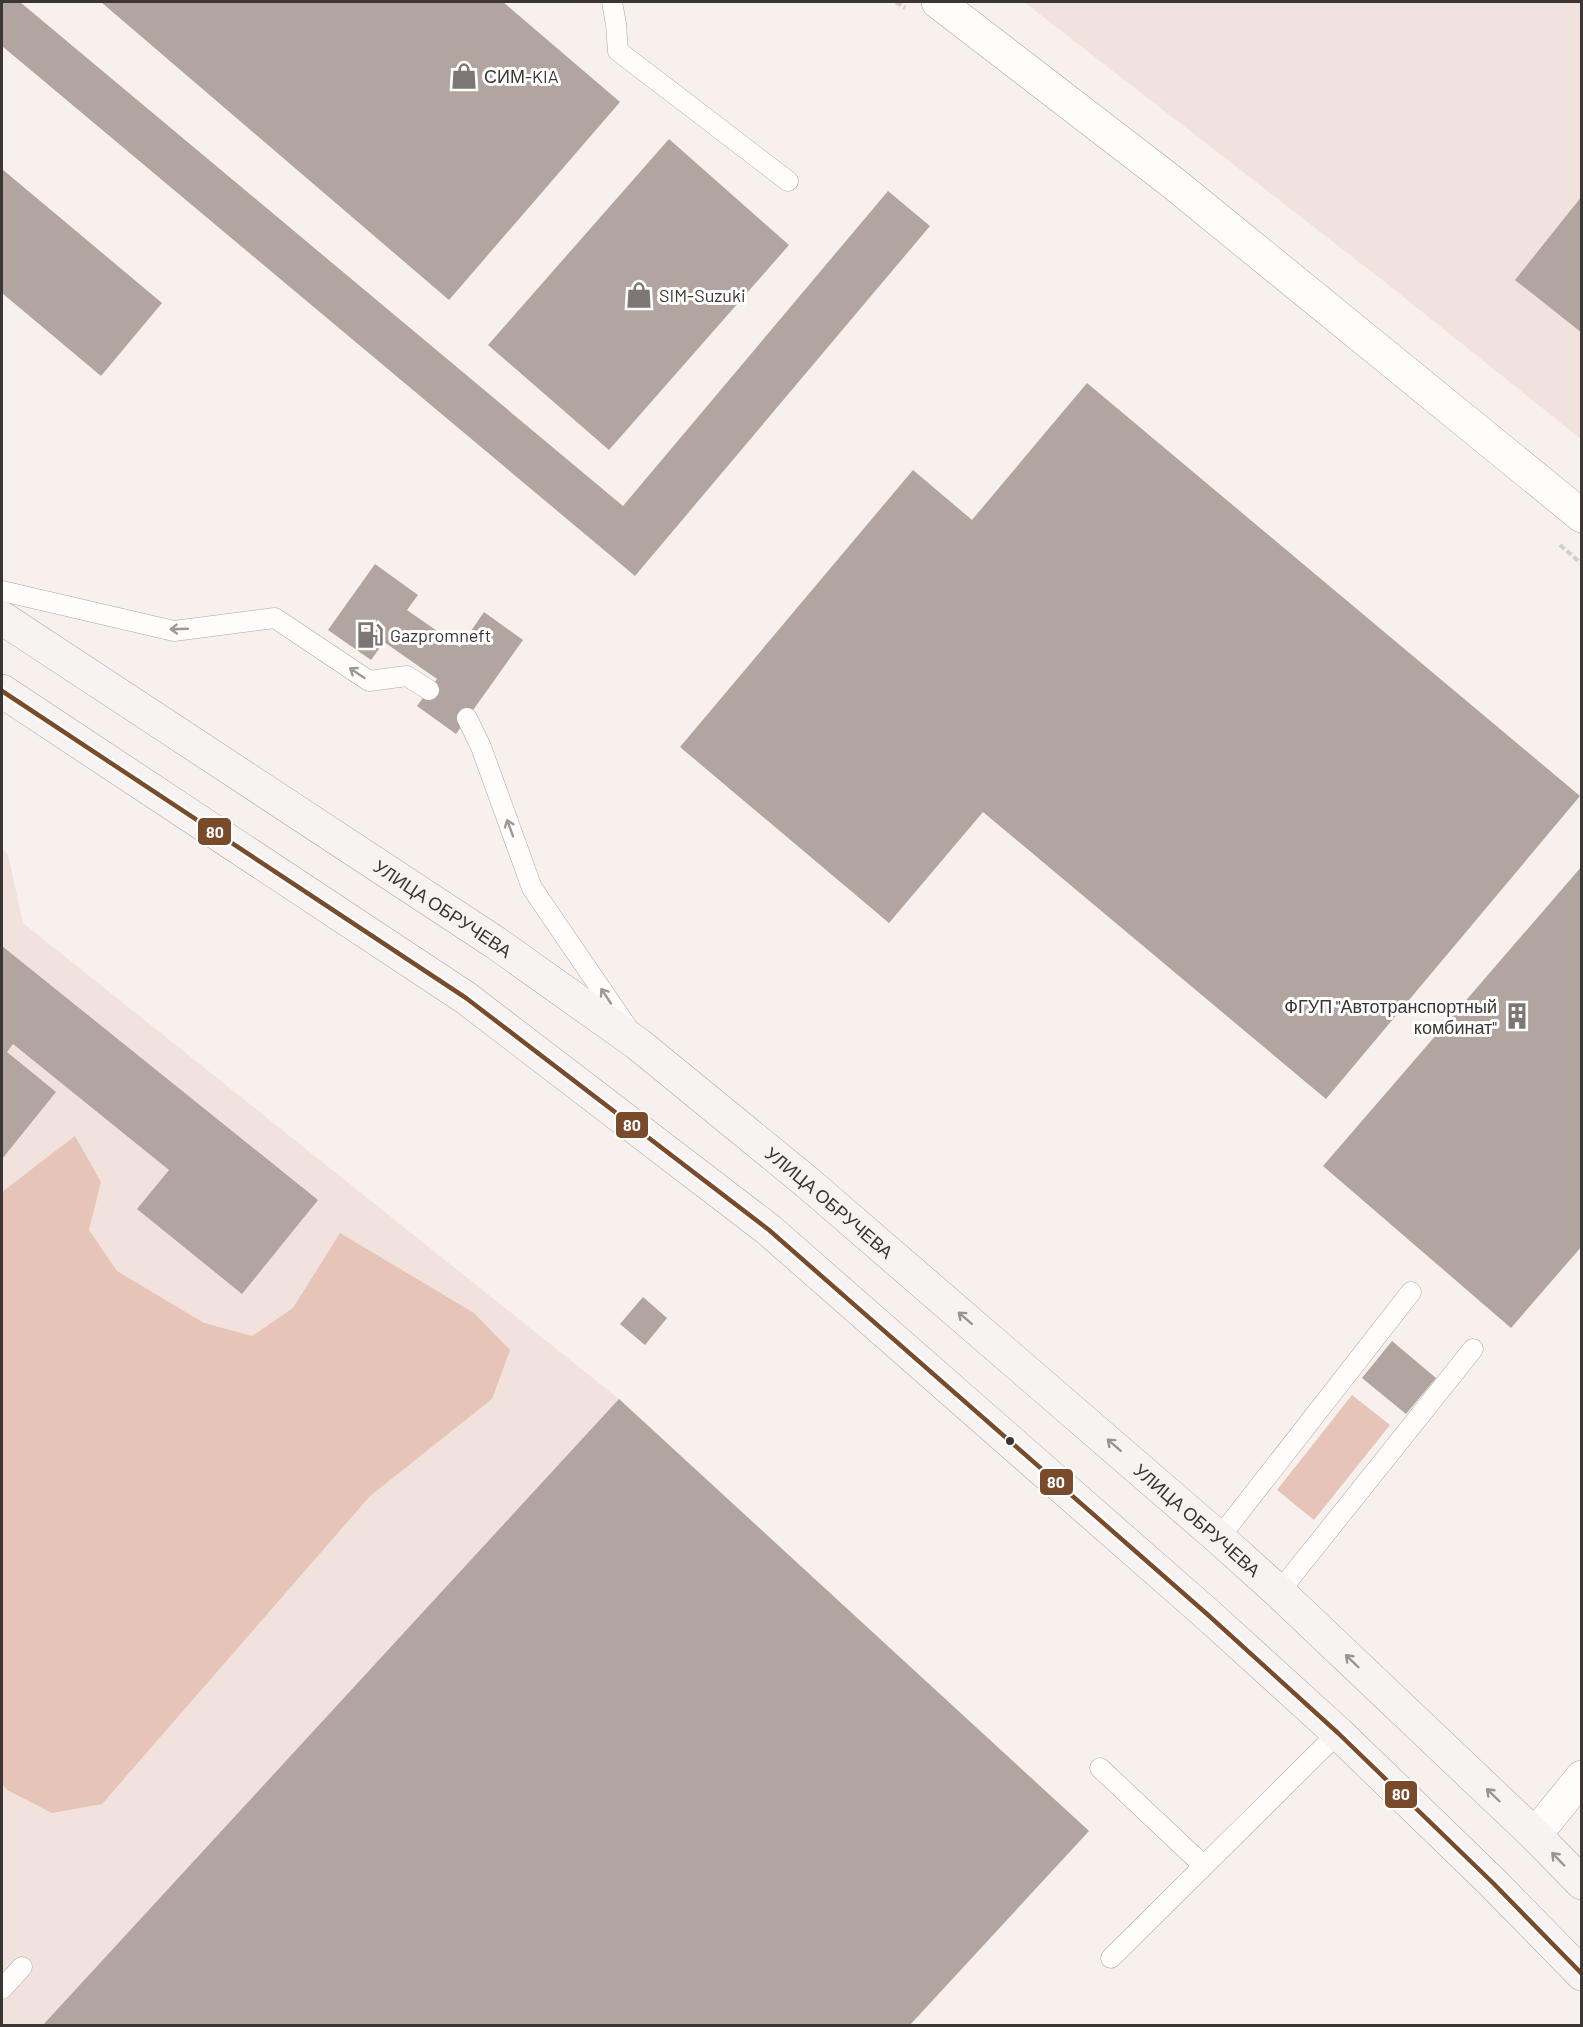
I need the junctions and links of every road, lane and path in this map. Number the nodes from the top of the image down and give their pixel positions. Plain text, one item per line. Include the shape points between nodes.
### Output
1 (612, 2) edge
2 (938, 2) edge
3 (788, 181) dead end
4 (1581, 516) edge
5 (2, 591) edge
6 (2, 618) edge
7 (429, 690) dead end
8 (2, 691) edge
9 (467, 718) dead end
10 (639, 1044) junction
11 (1411, 1292) dead end
12 (1473, 1349) dead end
13 (1219, 1538) junction
14 (1279, 1592) junction
15 (1338, 1733) junction
16 (1100, 1768) dead end
17 (1581, 1777) edge
18 (1535, 1835) junction
19 (1204, 1866) junction
20 (1581, 1883) edge
21 (1111, 1958) dead end
22 (22, 1967) dead end
23 (1581, 1974) edge
24 (2, 1989) edge

1 - 3 lane via 618,51
2 - 4 street via 1172,182
7 -> 5 lane via 407,676 369,681 275,618 174,631
6 - 10 main road, УЛИЦА ОБРУЧЕВА via 487,936
8 - 15 main road via 466,998 769,1230
10 -> 9 lane via 532,888
13 -> 10 main road, УЛИЦА ОБРУЧЕВА via 808,1184
11 - 13 lane
12 - 14 lane
13 - 14 main road, УЛИЦА ОБРУЧЕВА
18 -> 14 main road, УЛИЦА ОБРУЧЕВА
15 - 19 lane
15 - 23 main road
16 - 19 lane
17 - 18 street
20 -> 18 main road, УЛИЦА ОБРУЧЕВА
19 - 21 lane
22 - 24 lane

